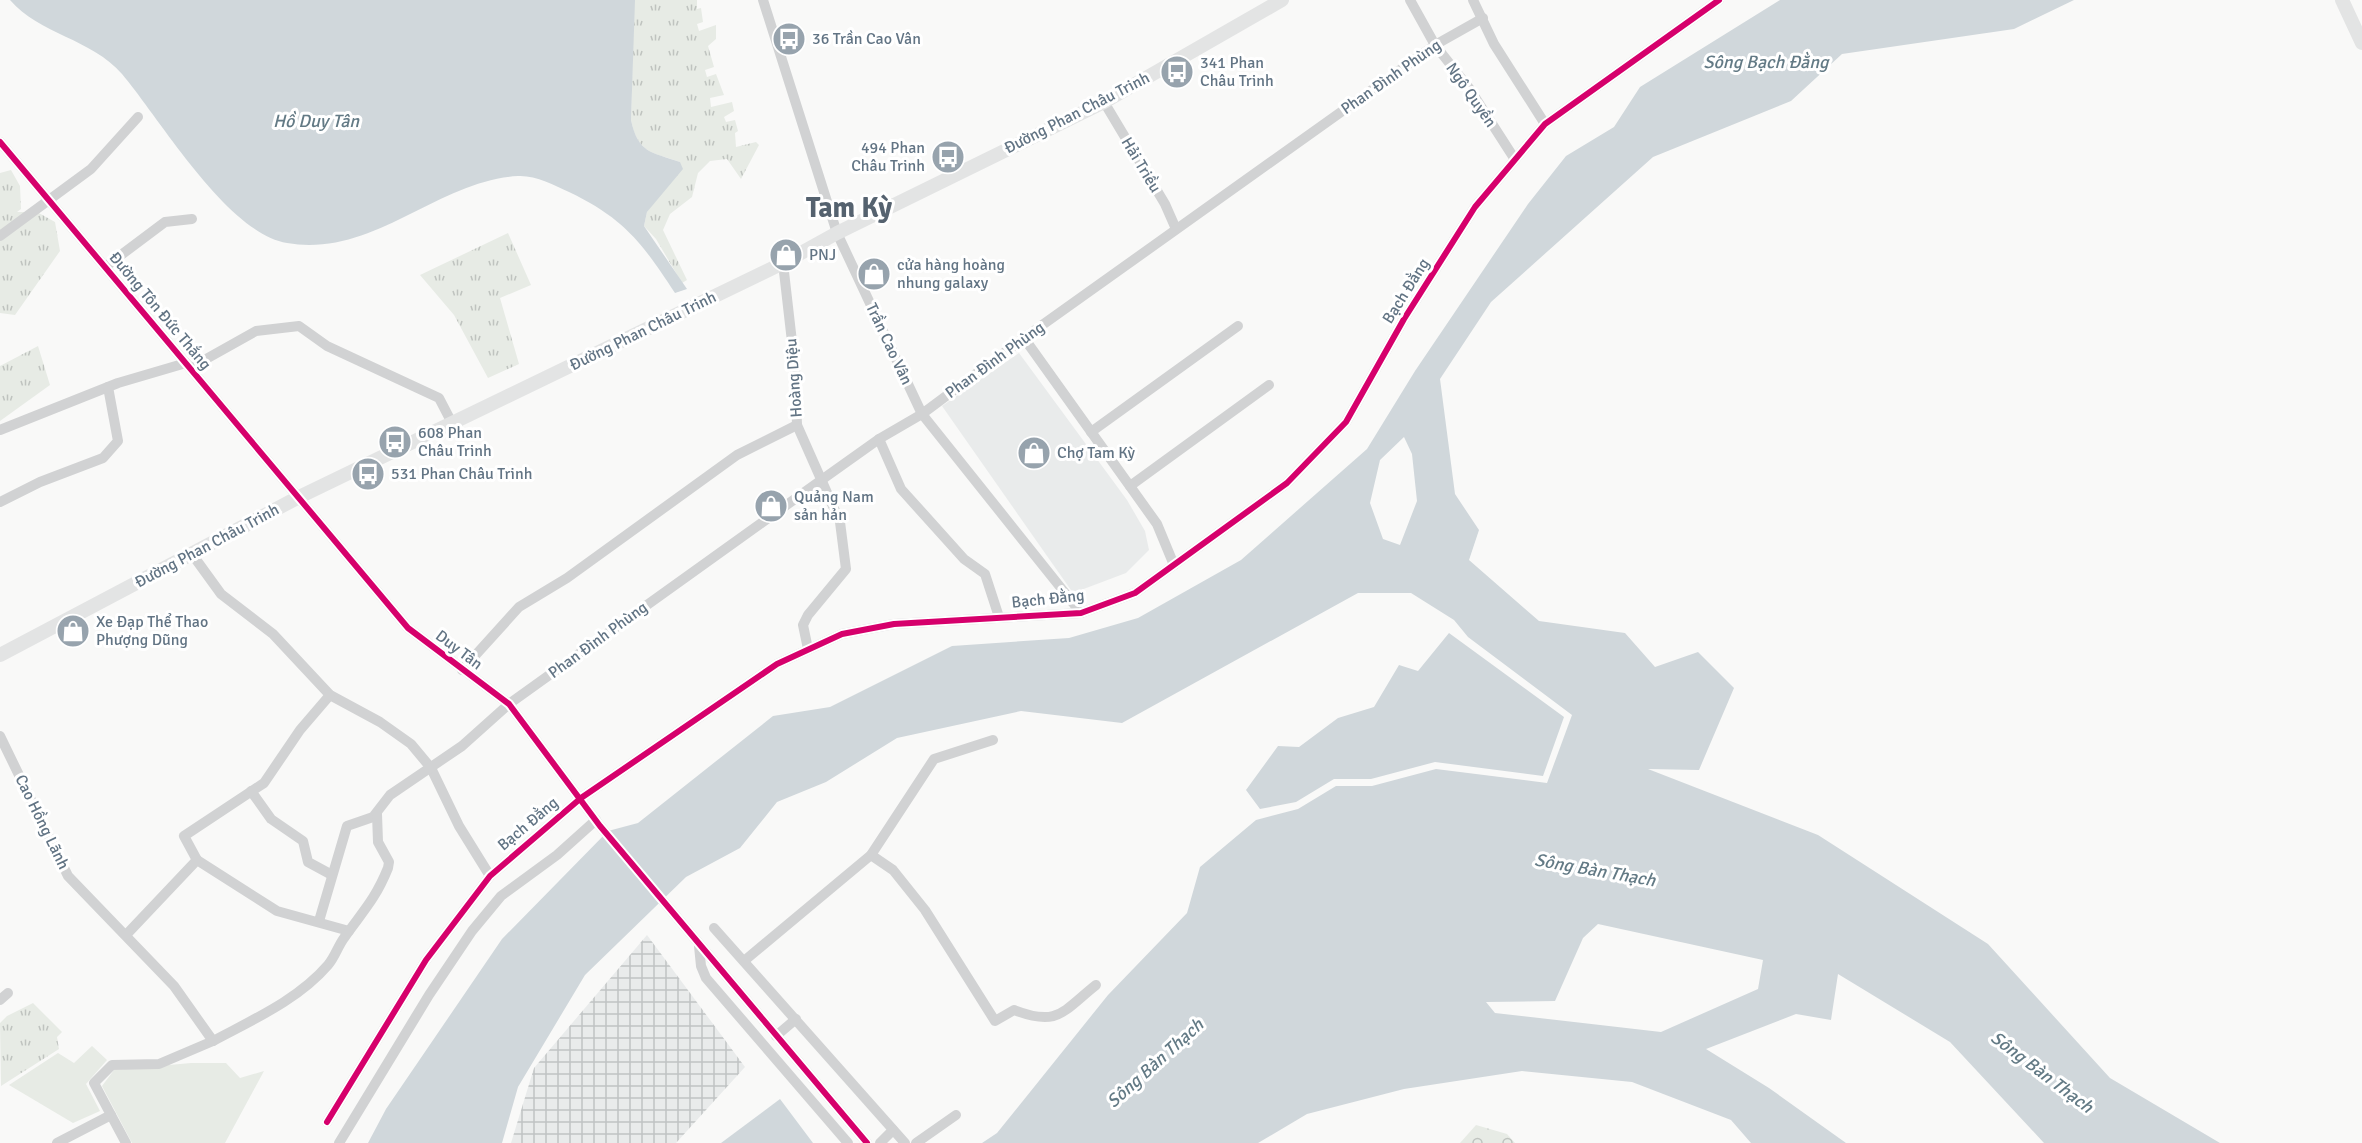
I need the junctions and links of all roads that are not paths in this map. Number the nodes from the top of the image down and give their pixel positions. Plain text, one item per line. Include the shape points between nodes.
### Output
1 (763, 0) edge
2 (1282, 0) edge
3 (1410, 0) edge
4 (1473, 0) edge
5 (1719, 0) edge
6 (2342, 0) edge
7 (1483, 18) junction
8 (2362, 43) edge
9 (1436, 45) junction
10 (1104, 102) junction
11 (138, 117) dead end
12 (1545, 124) junction
13 (0, 142) edge
14 (1515, 158) junction
15 (49, 201) junction
16 (192, 219) dead end
17 (1176, 229) junction
18 (837, 233) junction
19 (0, 236) edge
20 (783, 263) junction
21 (105, 267) junction
22 (1238, 326) dead end
23 (1024, 338) junction
24 (188, 365) junction
25 (113, 385) junction
26 (1269, 385) dead end
27 (922, 414) junction
28 (452, 423) junction
29 (797, 424) junction
30 (0, 430) edge
31 (1091, 432) junction
32 (879, 439) junction
33 (820, 481) junction
34 (1130, 486) junction
35 (299, 497) junction
36 (0, 502) edge
37 (192, 554) junction
38 (1174, 565) junction
39 (1081, 613) junction
40 (999, 617) junction
41 (808, 649) junction
42 (0, 656) edge
43 (462, 670) junction
44 (330, 694) junction
45 (509, 704) junction
46 (0, 736) edge
47 (993, 740) dead end
48 (431, 768) junction
49 (251, 791) junction
50 (580, 798) junction
51 (377, 814) junction
52 (598, 823) junction
53 (871, 855) junction
54 (197, 860) junction
55 (332, 875) junction
56 (490, 876) junction
57 (319, 921) junction
58 (714, 928) dead end
59 (349, 931) junction
60 (126, 935) junction
61 (699, 946) junction
62 (744, 961) junction
63 (1096, 985) dead end
64 (796, 1019) junction
65 (776, 1036) junction
66 (213, 1041) junction
67 (111, 1114) junction
68 (956, 1115) dead end
69 (327, 1122) dead end
70 (893, 1130) junction
71 (865, 1141) edge
72 (57, 1143) edge
73 (126, 1143) edge
74 (339, 1143) edge
75 (848, 1143) edge
76 (880, 1143) edge
77 (905, 1143) edge
78 (916, 1143) edge

1 - 18 street, Trần Cao Vân
2 - 10 main road, Đường Phan Châu Trinh
3 - 9 street, Ngô Quyền
4 - 7 street
5 - 12 street, Bạch Đằng
6 - 8 main road
7 - 9 street, Phan Đình Phùng
7 - 12 street via 1494,44
9 - 14 street, Ngô Quyền
9 - 17 street, Phan Đình Phùng
10 - 17 street, Hải Triều
10 - 18 main road, Đường Phan Châu Trinh
11 - 15 street via 91,169
12 - 14 street, Bạch Đằng
13 - 15 street, Đường Tôn Đức Thắng
14 - 38 street, Bạch Đằng via 1475,207 1410,309 1346,422 1287,483
15 - 19 street
15 - 21 street, Đường Tôn Đức Thắng
16 - 21 street via 165,222
17 - 23 street, Phan Đình Phùng
18 - 20 main road, Đường Phan Châu Trinh
18 - 27 street, Trần Cao Vân
20 - 28 main road, Đường Phan Châu Trinh
20 - 29 street, Hoàng Diệu
21 - 24 street, Đường Tôn Đức Thắng
22 - 31 street
23 - 27 street, Phan Đình Phùng
23 - 31 street
24 - 25 street
24 - 28 street via 256,331 299,326 327,346 439,398
24 - 35 street, Đường Tôn Đức Thắng
25 - 30 street
25 - 36 street via 118,441 103,458
26 - 34 street
27 - 32 street, Phan Đình Phùng
27 - 39 street, Trần Cao Vân
28 - 35 main road, Đường Phan Châu Trinh
29 - 33 street, Hoàng Diệu
29 - 43 street via 736,455 567,578 519,606
31 - 34 street
32 - 33 street, Phan Đình Phùng
32 - 40 street via 901,489 964,559 985,574
33 - 41 street, Hoàng Diệu via 840,522 846,569 803,625
33 - 45 street, Phan Đình Phùng
34 - 38 street via 1157,524
35 - 37 main road, Đường Phan Châu Trinh
35 - 43 street, Duy Tân via 408,628
37 - 42 main road, Đường Phan Châu Trinh
37 - 44 street via 221,594 273,634
38 - 39 street, Bạch Đằng via 1136,593
39 - 40 street, Bạch Đằng
40 - 41 street, Bạch Đằng via 894,624 842,634
41 - 50 street, Bạch Đằng via 777,664
43 - 45 street, Duy Tân
44 - 48 street via 404,739
44 - 49 street via 264,783
45 - 48 street, Phan Đình Phùng via 482,731
45 - 50 street, Duy Tân
46 - 60 street, Cao Hồng Lãnh via 68,876
47 - 53 street via 934,759
48 - 51 street, Phan Đình Phùng via 390,795
48 - 56 street via 459,826
49 - 54 street via 184,836
49 - 55 street via 271,819 303,842 309,862
50 - 52 street, Duy Tân
50 - 56 street, Bạch Đằng
51 - 55 street via 348,826
51 - 59 street via 378,842 389,862 388,868 368,908
52 - 61 street, Duy Tân
52 - 74 street via 501,896 472,931
53 - 62 street
53 - 63 street via 893,870 925,910 995,1021 1014,1010 1033,1018 1050,1018 1065,1012
54 - 57 street via 261,903 292,916
54 - 60 street
55 - 57 street
56 - 69 street, Bạch Đằng via 426,960
57 - 59 street
58 - 62 street
59 - 66 street via 316,978 281,1003
60 - 66 street, Cao Hồng Lãnh via 174,986
61 - 65 street, Duy Tân
61 - 75 street via 706,978
62 - 64 street
64 - 65 street
64 - 70 street
65 - 71 street, Duy Tân
66 - 67 street via 159,1064 112,1065 94,1083
67 - 72 street
67 - 73 street
68 - 78 street
70 - 76 street
70 - 77 street

